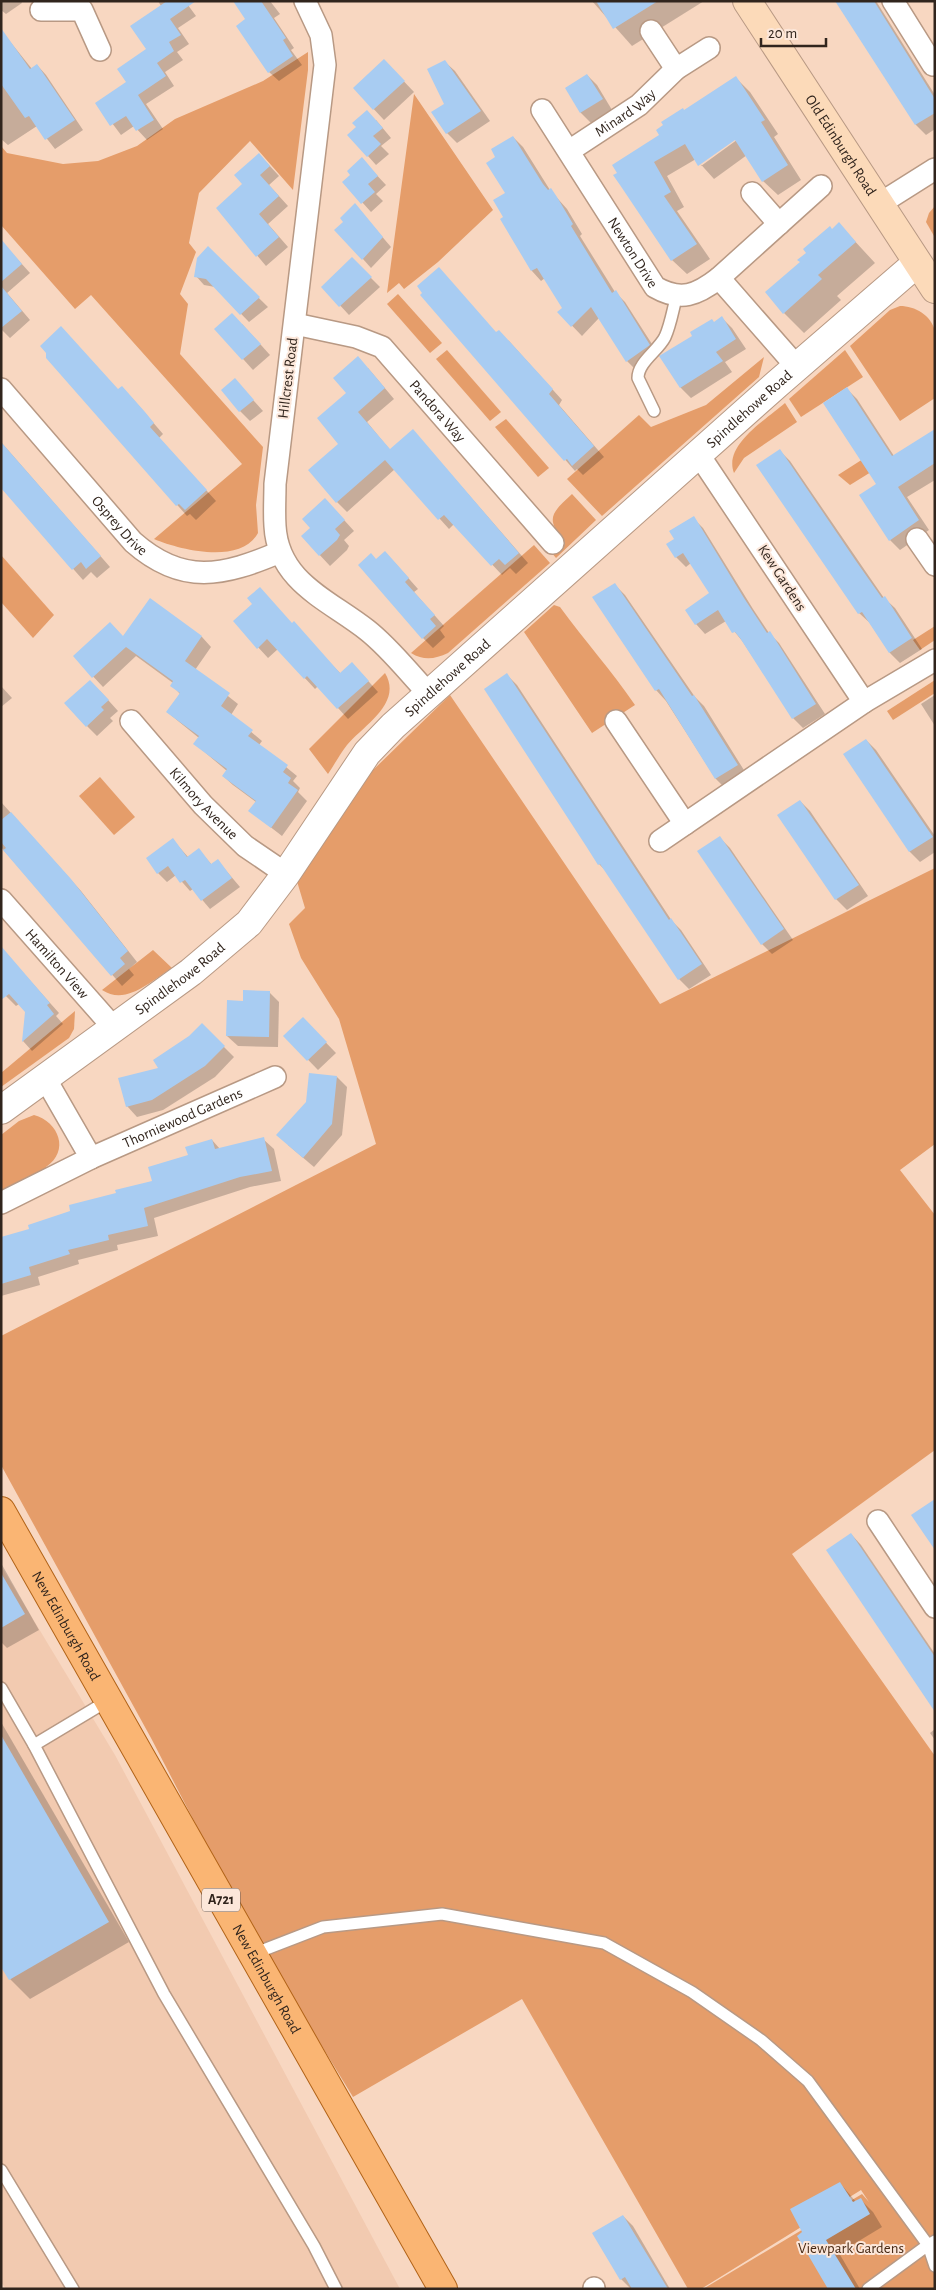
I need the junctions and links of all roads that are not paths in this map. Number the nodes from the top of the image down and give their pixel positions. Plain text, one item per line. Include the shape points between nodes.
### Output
1 (305, 1) edge
2 (747, 1) edge
3 (893, 1) edge
4 (85, 6) edge
5 (41, 10) dead end
6 (651, 31) dead end
7 (709, 48) dead end
8 (100, 50) dead end
9 (934, 65) dead end
10 (676, 69) junction
11 (542, 110) dead end
12 (569, 150) junction
13 (935, 169) edge
14 (821, 186) dead end
15 (752, 193) dead end
16 (881, 203) junction
17 (779, 224) junction
18 (917, 263) junction
19 (719, 278) junction
20 (935, 289) edge
21 (677, 295) junction
22 (295, 324) junction
23 (797, 367) junction
24 (1, 389) edge
25 (654, 411) dead end
26 (699, 455) junction
27 (917, 539) dead end
28 (553, 543) dead end
29 (280, 552) junction
30 (935, 565) edge
31 (935, 660) edge
32 (428, 694) junction
33 (864, 702) junction
34 (131, 721) dead end
35 (616, 721) dead end
36 (685, 824) junction
37 (660, 841) dead end
38 (286, 874) junction
39 (1, 900) edge
40 (114, 1028) junction
41 (275, 1077) dead end
42 (45, 1078) junction
43 (1, 1110) edge
44 (91, 1158) junction
45 (1, 1203) edge
46 (1, 1512) edge
47 (878, 1521) dead end
48 (935, 1607) edge
49 (1, 1688) edge
50 (109, 1700) junction
51 (34, 1746) junction
52 (252, 1955) junction
53 (1, 2170) edge
54 (931, 2243) edge
55 (935, 2266) edge
56 (73, 2289) edge
57 (336, 2289) edge
58 (442, 2289) edge
59 (868, 2289) edge

1 - 22 street, Hillcrest Road via 321,36 325,65
2 - 16 main road, Old Edinburgh Road
3 - 9 street
4 - 5 street
4 - 8 street
6 - 10 street
7 - 10 street, Minard Way
10 - 12 street, Minard Way via 639,105
11 - 12 street, Newton Drive
12 - 21 street, Newton Drive via 649,279 662,291
13 - 16 street
14 - 17 street, Newton Drive
15 - 17 street
16 - 18 main road, Old Edinburgh Road
17 - 19 street, Newton Drive
18 - 20 main road, Old Edinburgh Road
18 - 23 street, Spindlehowe Road
19 - 21 street, Newton Drive via 702,291
19 - 23 street
21 - 25 lane via 666,336 638,374
22 - 28 street, Pandora Way via 356,337 382,348
22 - 29 street, Hillcrest Road via 275,484 275,528
23 - 26 street, Spindlehowe Road
24 - 29 street, Osprey Drive via 133,542 152,558 173,568 219,572
26 - 32 street, Spindlehowe Road
26 - 33 street, Kew Gardens
27 - 30 street
29 - 32 street, Hillcrest Road via 291,572 303,584 367,630
31 - 33 street
32 - 38 street, Spindlehowe Road via 366,754
33 - 36 street
34 - 38 street, Kilmory Avenue via 203,805 246,846
35 - 36 street
36 - 37 street
38 - 40 street, Spindlehowe Road via 249,923 191,972
39 - 40 street, Hamilton View
40 - 42 street, Spindlehowe Road
41 - 44 street, Thorniewood Gardens
42 - 43 street, Spindlehowe Road
42 - 44 street
44 - 45 street, Thorniewood Gardens
46 - 50 main road, New Edinburgh Road / A721
47 - 48 street
49 - 51 lane
50 - 51 lane
50 - 52 main road, New Edinburgh Road / A721
51 - 57 lane via 164,1994 314,2246
52 - 54 lane via 323,1927 442,1914 604,1943 692,1992 761,2040 808,2081
52 - 58 main road, New Edinburgh Road / A721
53 - 56 lane
54 - 55 lane
54 - 59 lane

